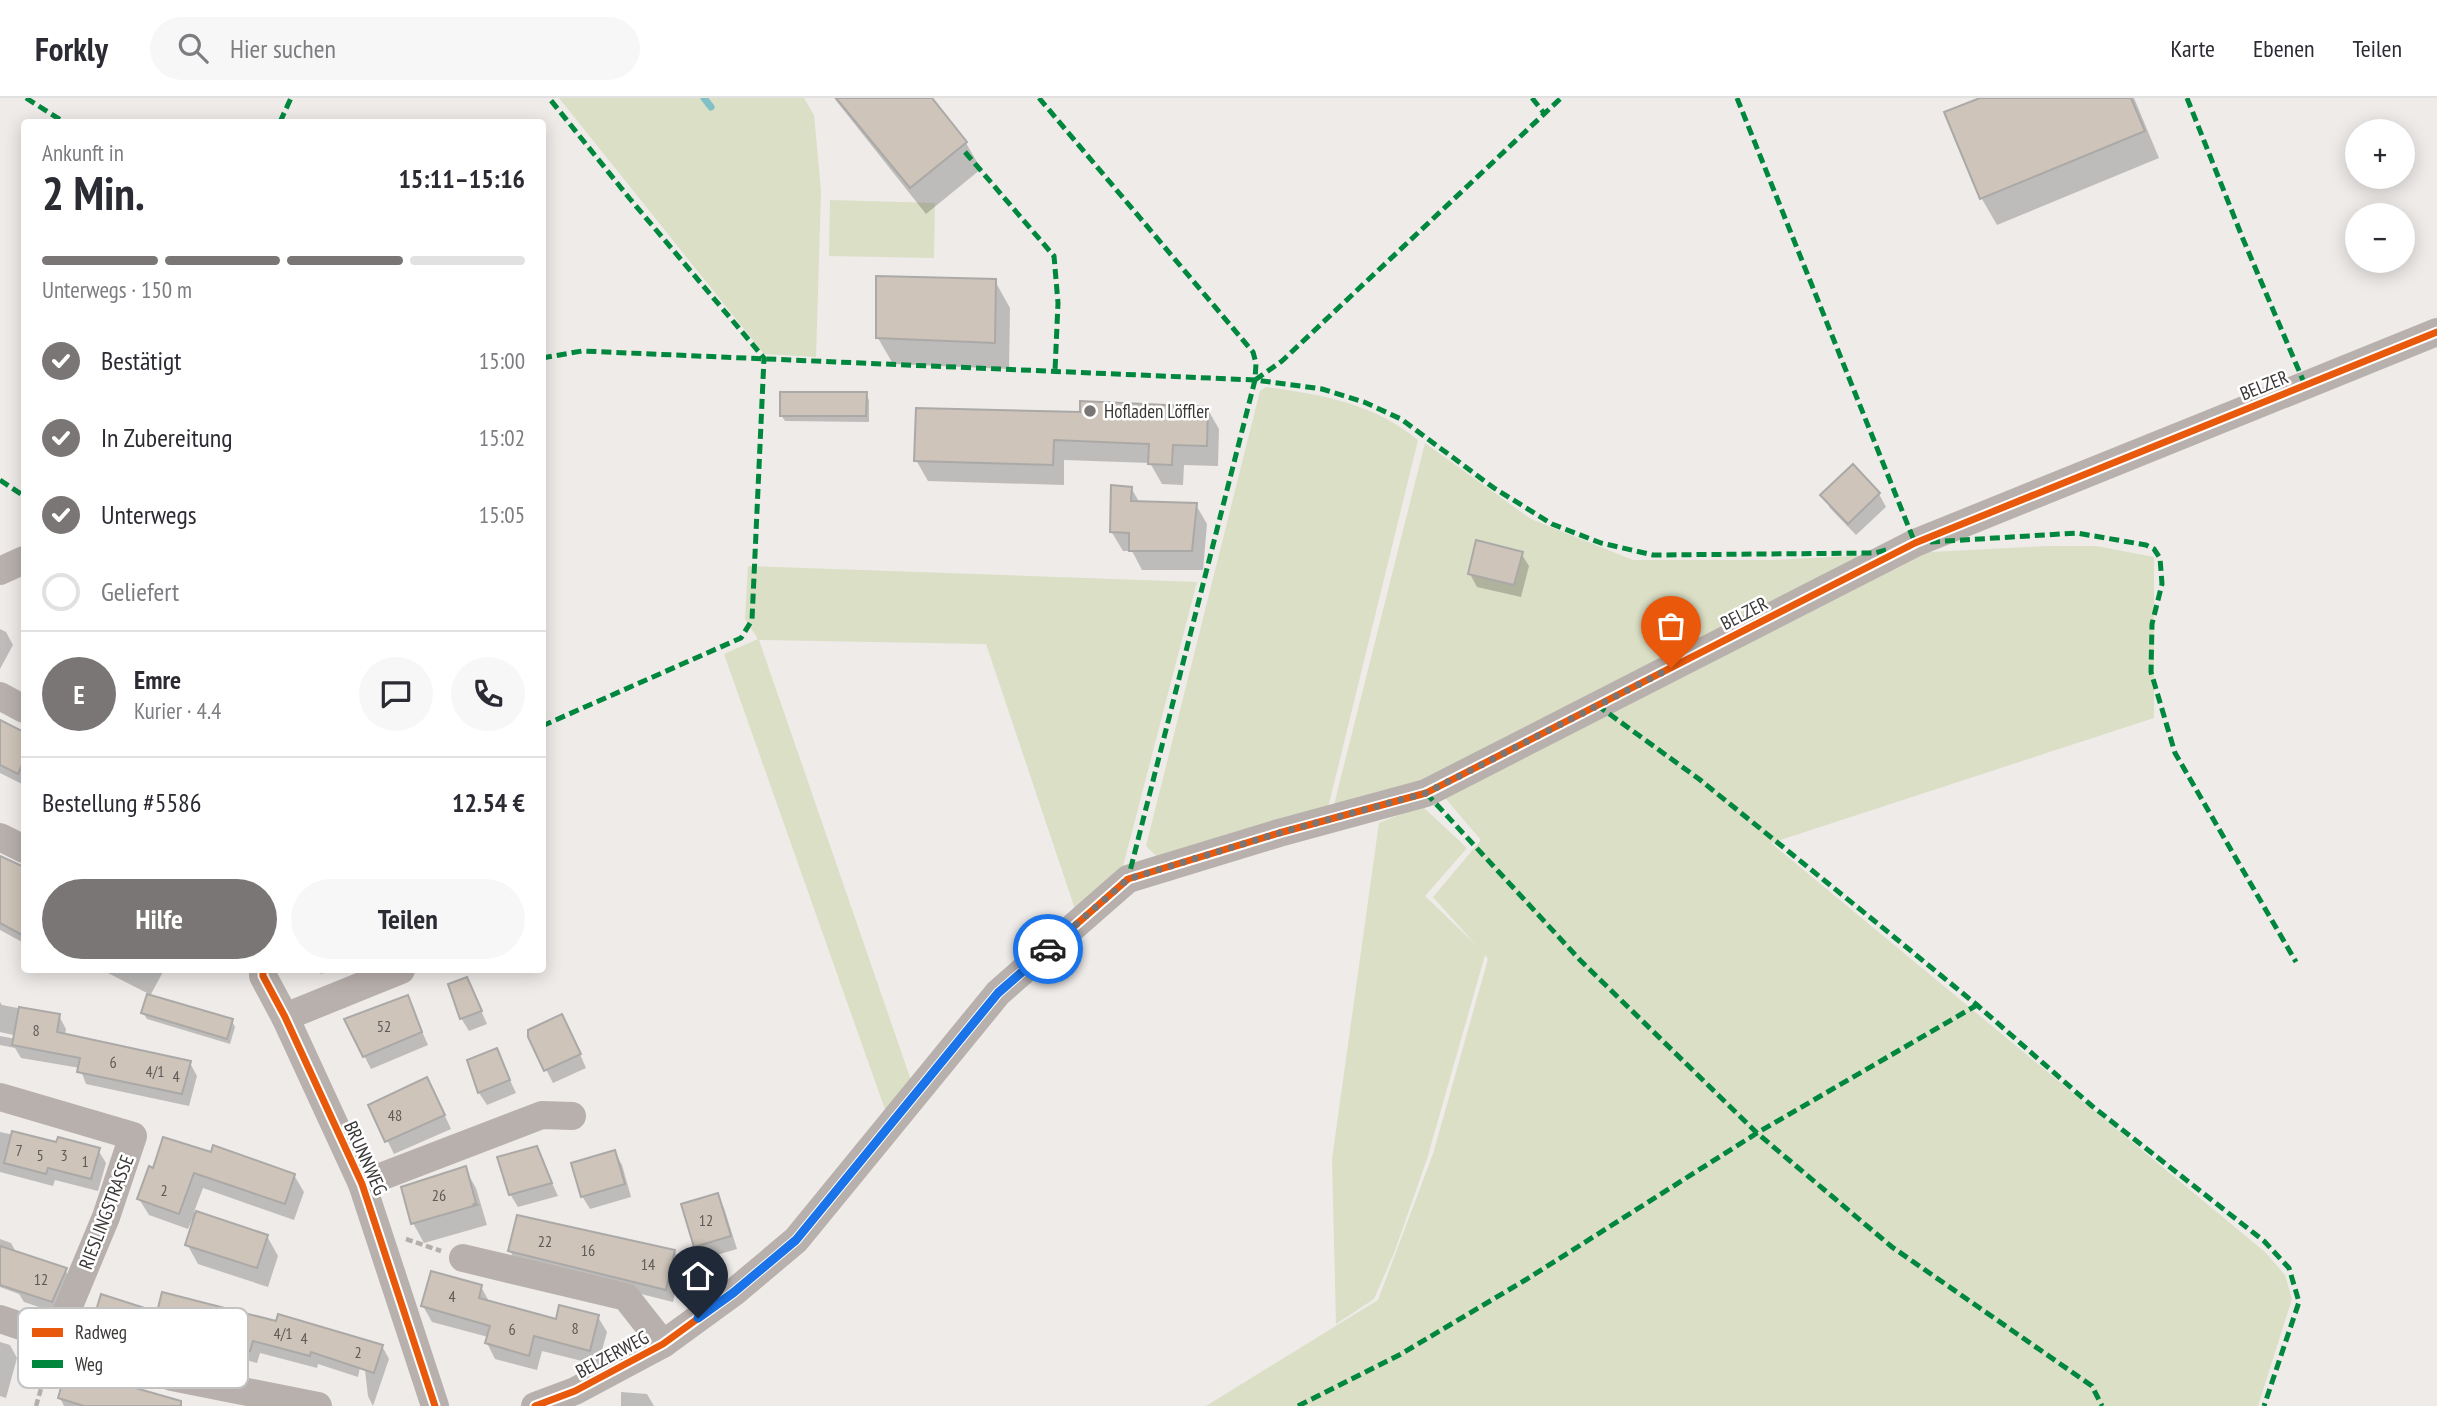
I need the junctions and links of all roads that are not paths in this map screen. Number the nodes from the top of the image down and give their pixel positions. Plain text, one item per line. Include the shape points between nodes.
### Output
1 (2437, 332) edge
2 (21, 561) edge
3 (0, 571) edge
4 (0, 696) edge
5 (21, 707) edge
6 (0, 837) edge
7 (21, 848) edge
8 (246, 973) edge
9 (263, 973) edge
10 (394, 973) edge
11 (285, 1017) junction
12 (0, 1097) edge
13 (572, 1116) dead end
14 (362, 1184) junction
15 (796, 1240) joint
16 (463, 1258) road end
17 (68, 1308) edge
18 (0, 1319) edge
19 (18, 1325) edge
20 (663, 1344) junction
21 (227, 1388) edge
22 (547, 1404) edge
23 (318, 1406) edge
24 (435, 1406) edge

1 - 15 street, BELZER via 1915,543 1426,793 1128,879 998,993
2 - 3 street
4 - 5 street
6 - 7 street
8 - 11 street, BRUNNWEG
9 - 11 street, BRUNNWEG
10 - 11 street
11 - 14 street, BRUNNWEG
12 - 17 street, RIESLINGSTRASSE via 134,1136
13 - 14 street, BRUNNWEG via 542,1115
14 - 24 street, BRUNNWEG
15 - 20 street, BELZERWEG
16 - 20 street via 626,1297
18 - 19 street
20 - 22 street, BELZERWEG
21 - 23 street

